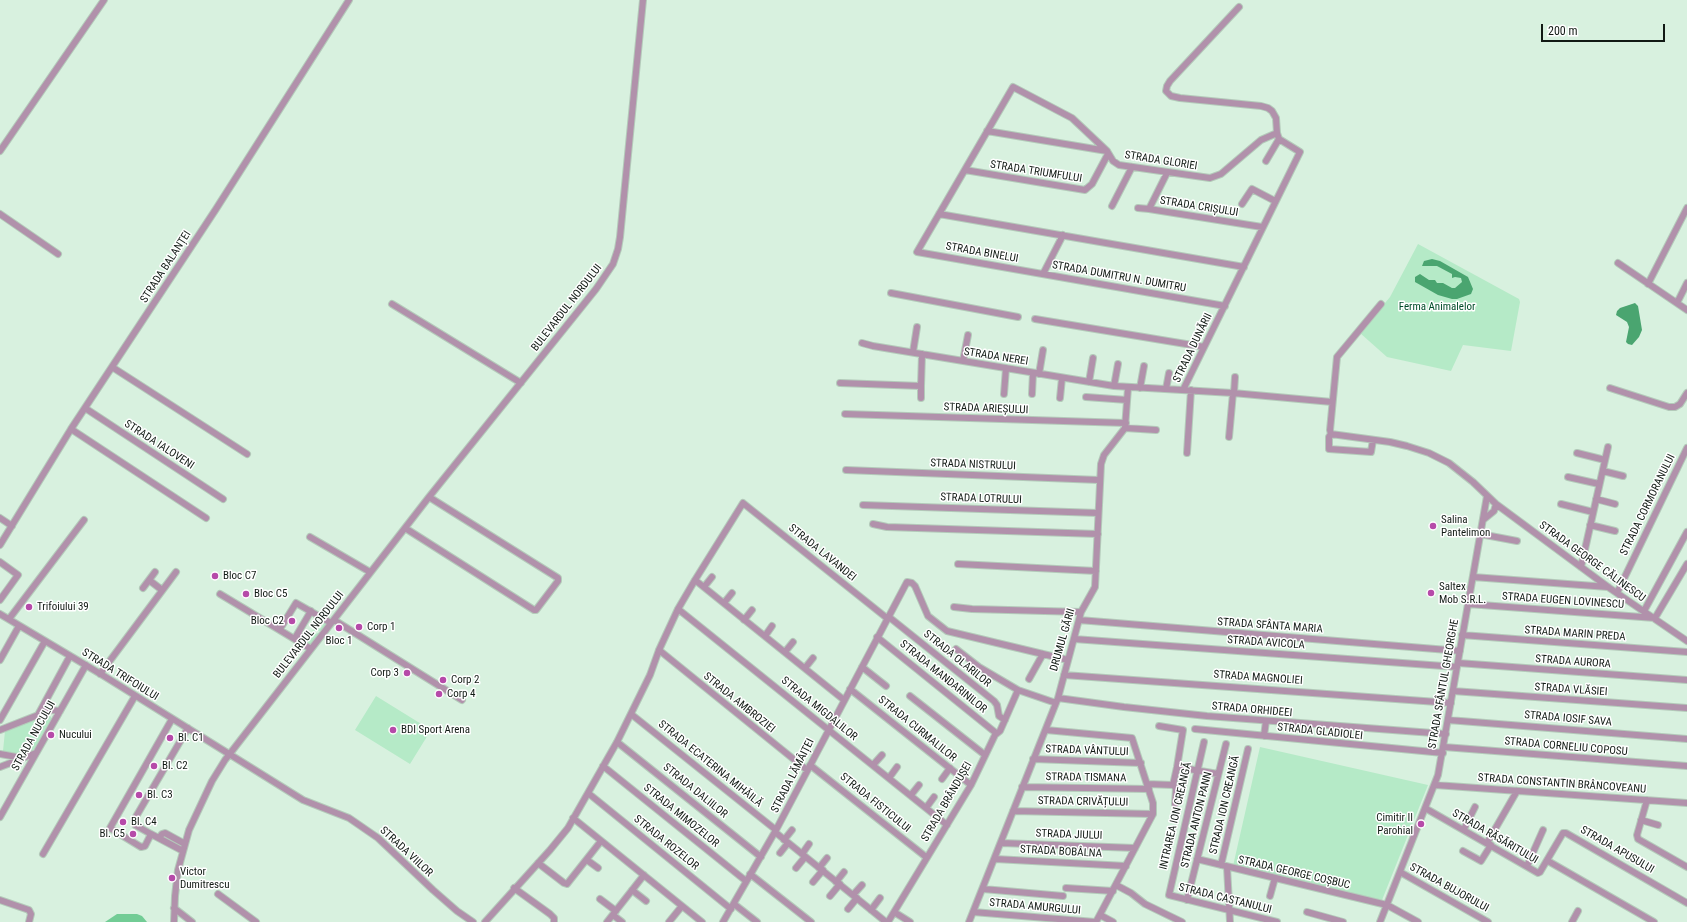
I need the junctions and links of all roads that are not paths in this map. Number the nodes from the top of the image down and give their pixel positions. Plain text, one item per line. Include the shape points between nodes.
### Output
1 (104, 0) edge
2 (349, 0) edge
3 (643, 0) edge
4 (1239, 7) dead end
5 (987, 131) junction
6 (1278, 136) junction
7 (0, 151) edge
8 (1107, 152) junction
9 (1266, 161) dead end
10 (1132, 167) junction
11 (965, 170) junction
12 (1168, 172) junction
13 (1275, 201) junction
14 (1242, 204) dead end
15 (1112, 206) dead end
16 (1138, 208) dead end
17 (1687, 208) edge
18 (1149, 209) junction
19 (0, 214) edge
20 (939, 214) junction
21 (1262, 227) junction
22 (1063, 235) junction
23 (58, 254) dead end
24 (1618, 263) dead end
25 (1244, 266) junction
26 (1043, 274) junction
27 (1687, 283) edge
28 (1648, 284) junction
29 (891, 293) dead end
30 (1677, 303) junction
31 (392, 304) dead end
32 (1381, 304) dead end
33 (1225, 306) junction
34 (1687, 310) edge
35 (1018, 317) dead end
36 (1035, 319) dead end
37 (917, 327) dead end
38 (968, 335) dead end
39 (862, 343) dead end
40 (1204, 347) junction
41 (1043, 350) dead end
42 (913, 352) junction
43 (922, 354) junction
44 (1093, 358) dead end
45 (963, 361) junction
46 (1118, 364) dead end
47 (112, 366) junction
48 (1144, 366) dead end
49 (1006, 368) junction
50 (1036, 373) junction
51 (1168, 373) dead end
52 (1235, 377) dead end
53 (1062, 378) junction
54 (521, 382) junction
55 (1089, 382) junction
56 (840, 383) dead end
57 (921, 386) junction
58 (1114, 386) junction
59 (1128, 388) junction
60 (1140, 388) junction
61 (1610, 388) dead end
62 (1166, 389) junction
63 (1183, 390) junction
64 (1191, 390) junction
65 (1234, 393) junction
66 (1687, 393) edge
67 (1004, 394) dead end
68 (1032, 394) dead end
69 (1086, 397) dead end
70 (921, 398) dead end
71 (1060, 398) dead end
72 (1127, 400) junction
73 (1332, 402) junction
74 (85, 408) junction
75 (845, 414) dead end
76 (1126, 426) junction
77 (71, 429) junction
78 (1156, 430) dead end
79 (1332, 434) junction
80 (1229, 436) dead end
81 (1373, 440) junction
82 (1608, 447) dead end
83 (1687, 448) edge
84 (1187, 452) dead end
85 (1577, 453) dead end
86 (247, 454) dead end
87 (1605, 460) junction
88 (846, 470) dead end
89 (1602, 470) junction
90 (1623, 476) dead end
91 (1568, 477) dead end
92 (1099, 480) junction
93 (1600, 484) junction
94 (429, 496) junction
95 (1488, 496) junction
96 (223, 499) dead end
97 (1596, 499) junction
98 (1496, 504) junction
99 (1561, 504) dead end
100 (1615, 504) dead end
101 (863, 505) dead end
102 (1593, 512) junction
103 (1098, 513) junction
104 (0, 518) edge
105 (206, 518) dead end
106 (84, 520) dead end
107 (1483, 520) junction
108 (873, 524) dead end
109 (1590, 525) junction
110 (12, 526) junction
111 (405, 528) junction
112 (1615, 531) dead end
113 (1687, 532) edge
114 (1098, 534) junction
115 (1480, 534) junction
116 (310, 537) dead end
117 (1517, 541) dead end
118 (0, 544) edge
119 (0, 562) edge
120 (958, 564) dead end
121 (1687, 564) edge
122 (1580, 567) junction
123 (1096, 571) junction
124 (155, 572) dead end
125 (176, 572) dead end
126 (370, 572) junction
127 (712, 577) dead end
128 (1473, 577) junction
129 (149, 580) junction
130 (695, 580) junction
131 (704, 587) junction
132 (1608, 587) junction
133 (143, 588) dead end
134 (162, 590) junction
135 (732, 593) dead end
136 (1617, 593) junction
137 (220, 594) dead end
138 (0, 600) edge
139 (724, 603) junction
140 (1468, 604) junction
141 (954, 607) dead end
142 (678, 610) junction
143 (752, 610) dead end
144 (311, 611) junction
145 (1644, 611) junction
146 (1081, 612) junction
147 (0, 614) edge
148 (888, 618) junction
149 (1655, 618) junction
150 (9, 619) junction
151 (744, 620) junction
152 (1079, 620) junction
153 (333, 622) junction
154 (20, 626) junction
155 (772, 626) dead end
156 (280, 629) dead end
157 (306, 636) dead end
158 (765, 636) junction
159 (1462, 636) junction
160 (877, 637) junction
161 (1074, 639) junction
162 (45, 641) junction
163 (1687, 641) edge
164 (793, 642) dead end
165 (311, 649) junction
166 (956, 649) dead end
167 (659, 650) junction
168 (1460, 650) junction
169 (785, 652) junction
170 (1687, 652) edge
171 (1043, 654) junction
172 (70, 656) junction
173 (813, 658) dead end
174 (0, 660) edge
175 (1068, 660) junction
176 (86, 665) junction
177 (1457, 665) junction
178 (862, 667) junction
179 (805, 668) junction
180 (100, 674) junction
181 (1064, 675) junction
182 (1029, 679) dead end
183 (1687, 680) edge
184 (886, 686) dead end
185 (850, 689) junction
186 (1018, 690) junction
187 (1453, 691) junction
188 (135, 696) junction
189 (910, 696) dead end
190 (462, 700) dead end
191 (844, 700) junction
192 (1057, 701) junction
193 (1451, 703) junction
194 (1687, 708) edge
195 (60, 711) junction
196 (38, 714) junction
197 (631, 714) junction
198 (172, 719) junction
199 (0, 720) edge
200 (1005, 720) junction
201 (1448, 720) junction
202 (1266, 721) junction
203 (1159, 726) dead end
204 (188, 728) junction
205 (828, 729) junction
206 (1195, 729) dead end
207 (0, 730) edge
208 (1046, 730) junction
209 (996, 733) junction
210 (1446, 734) junction
211 (1264, 736) junction
212 (1687, 739) edge
213 (617, 742) junction
214 (1204, 742) dead end
215 (1226, 744) dead end
216 (1248, 749) dead end
217 (1443, 750) junction
218 (36, 753) junction
219 (0, 754) edge
220 (230, 754) junction
221 (882, 755) dead end
222 (985, 755) junction
223 (22, 758) junction
224 (1033, 760) junction
225 (1141, 763) junction
226 (603, 766) junction
227 (873, 766) junction
228 (1687, 766) edge
229 (0, 767) edge
230 (897, 767) dead end
231 (1177, 767) junction
232 (809, 768) junction
233 (950, 768) junction
234 (1197, 770) junction
235 (1218, 774) junction
236 (889, 778) junction
237 (942, 779) dead end
238 (919, 785) dead end
239 (971, 785) junction
240 (1173, 785) junction
241 (1435, 785) junction
242 (1022, 787) junction
243 (1148, 787) junction
244 (1517, 791) junction
245 (588, 793) junction
246 (911, 796) junction
247 (934, 797) dead end
248 (1646, 800) junction
249 (1687, 803) edge
250 (1174, 804) dead end
251 (1475, 807) dead end
252 (926, 808) junction
253 (1425, 808) junction
254 (1013, 811) junction
255 (1152, 814) junction
256 (0, 817) edge
257 (573, 818) junction
258 (1641, 820) junction
259 (947, 825) junction
260 (1658, 825) dead end
261 (792, 830) dead end
262 (1464, 830) junction
263 (1543, 830) dead end
264 (776, 831) junction
265 (152, 834) junction
266 (159, 838) junction
267 (601, 841) junction
268 (786, 841) junction
269 (1001, 843) junction
270 (185, 844) junction
271 (810, 844) dead end
272 (1489, 844) junction
273 (1135, 848) junction
274 (183, 851) junction
275 (1463, 851) dead end
276 (780, 853) dead end
277 (43, 854) dead end
278 (804, 855) junction
279 (761, 857) junction
280 (827, 858) dead end
281 (926, 858) junction
282 (995, 859) junction
283 (1197, 859) junction
284 (587, 860) junction
285 (1548, 861) junction
286 (538, 863) junction
287 (1126, 866) junction
288 (1224, 866) junction
289 (1527, 866) junction
290 (1687, 866) edge
291 (598, 868) dead end
292 (796, 868) dead end
293 (821, 869) junction
294 (844, 872) dead end
295 (1400, 872) junction
296 (750, 874) junction
297 (644, 875) junction
298 (1275, 878) junction
299 (746, 881) junction
300 (813, 882) dead end
301 (838, 883) junction
302 (862, 885) dead end
303 (514, 888) junction
304 (1066, 888) dead end
305 (1114, 888) junction
306 (632, 890) junction
307 (983, 890) junction
308 (218, 894) dead end
309 (1169, 895) joint
310 (830, 896) dead end
311 (1063, 896) dead end
312 (1270, 896) dead end
313 (855, 897) junction
314 (880, 898) dead end
315 (600, 899) dead end
316 (0, 900) edge
317 (1187, 900) junction
318 (646, 901) dead end
319 (1687, 903) edge
320 (1387, 905) junction
321 (682, 906) junction
322 (733, 906) junction
323 (174, 908) junction
324 (848, 909) dead end
325 (871, 910) junction
326 (1230, 910) junction
327 (1578, 911) dead end
328 (894, 912) junction
329 (973, 912) junction
330 (1307, 912) dead end
331 (614, 913) junction
332 (1100, 915) junction
333 (175, 921) edge
334 (29, 922) edge
335 (192, 922) edge
336 (256, 922) edge
337 (473, 922) edge
338 (485, 922) edge
339 (554, 922) edge
340 (607, 922) edge
341 (622, 922) edge
342 (669, 922) edge
343 (702, 922) edge
344 (723, 922) edge
345 (757, 922) edge
346 (811, 922) edge
347 (887, 922) edge
348 (910, 922) edge
349 (969, 922) edge
350 (1096, 922) edge
351 (1114, 922) edge
352 (1182, 922) edge
353 (1230, 922) edge
354 (1277, 922) edge
355 (1343, 922) edge
356 (1380, 922) edge
357 (1418, 922) edge
358 (1488, 922) edge
359 (1572, 922) edge
360 (1654, 922) edge

1 - 7 street
2 - 47 street, STRADA BALANȚEI
3 - 54 street, BULEVARDUL NORDULUI via 616,258 596,289
4 - 6 street via 1170,80 1166,91 1171,96 1180,98 1268,108 1276,118
5 - 8 street, STRADA GLORIEI
5 - 8 street via 1013,87 1072,118
5 - 11 street
6 - 9 street
6 - 12 street, STRADA GLORIEI via 1261,140 1214,177
6 - 13 street, STRADA DUNĂRII via 1300,152
8 - 10 street, STRADA GLORIEI via 1116,163
8 - 11 street, STRADA TRIUMFULUI via 1092,184 1085,190
10 - 12 street, STRADA GLORIEI
10 - 15 street
11 - 20 street
12 - 18 street, STRADA CRIȘULUI
13 - 14 street via 1252,189
13 - 21 street, STRADA DUNĂRII
16 - 18 street
17 - 28 street
18 - 21 street, STRADA CRIȘULUI
19 - 23 street
20 - 22 street
20 - 26 street, STRADA BINELUI via 917,252
21 - 25 street, STRADA DUNĂRII
22 - 25 street
22 - 26 street, STRADA DUMITRU N. DUMITRU
24 - 28 street
25 - 33 street, STRADA DUNĂRII
26 - 33 street, STRADA DUMITRU N. DUMITRU
27 - 30 street
28 - 30 street
29 - 35 street
30 - 34 street
31 - 54 street
32 - 73 street via 1337,357
33 - 40 street, STRADA DUNĂRII
36 - 40 street
37 - 42 street
38 - 45 street
39 - 42 street, STRADA NEREI
40 - 63 street, STRADA DUNĂRII
41 - 50 street
42 - 43 street, STRADA NEREI
43 - 45 street, STRADA NEREI
43 - 57 street
44 - 55 street
45 - 49 street, STRADA NEREI
46 - 58 street
47 - 74 street, STRADA BALANȚEI
47 - 86 street
48 - 60 street
49 - 50 street, STRADA NEREI
49 - 67 street
50 - 53 street, STRADA NEREI
50 - 68 street
51 - 62 street
52 - 65 street
53 - 55 street, STRADA NEREI
53 - 71 street
54 - 94 street, BULEVARDUL NORDULUI
55 - 58 street, STRADA NEREI
56 - 57 street
57 - 70 street
58 - 59 street, STRADA NEREI
59 - 60 street
59 - 72 street
60 - 62 street
61 - 66 street via 1669,407 1680,404
62 - 63 street
63 - 64 street, STRADA DUNĂRII
64 - 65 street, STRADA DUNĂRII
64 - 84 street
65 - 73 street, STRADA DUNĂRII
65 - 80 street
69 - 72 street
72 - 76 street
73 - 79 street
74 - 77 street, STRADA BALANȚEI
74 - 96 street, STRADA IALOVENI
75 - 76 street, STRADA ARIEȘULUI
76 - 78 street, STRADA ARIEȘULUI
76 - 92 street, DRUMUL GĂRII via 1102,458
77 - 105 street
77 - 110 street, STRADA BALANȚEI
79 - 81 street
79 - 81 street via 1329,437 1329,449 1371,452
81 - 95 street via 1407,446 1440,458 1460,471
82 - 87 street
83 - 136 street, STRADA CORMORANULUI
85 - 87 street
87 - 89 street
88 - 92 street, STRADA NISTRULUI
89 - 90 street
89 - 93 street
91 - 93 street
92 - 103 street, DRUMUL GĂRII
93 - 97 street
94 - 111 street, BULEVARDUL NORDULUI
94 - 111 street via 558,578 558,581 534,610
95 - 98 street, STRADA GEORGE CĂLINESCU
95 - 107 street, STRADA SFÂNTUL GHEORGHE
97 - 100 street
97 - 102 street
98 - 107 street via 1494,511
98 - 122 street, STRADA GEORGE CĂLINESCU
99 - 102 street
101 - 103 street, STRADA LOTRULUI
102 - 109 street
103 - 114 street, DRUMUL GĂRII
104 - 110 street
106 - 150 street
107 - 115 street, STRADA SFÂNTUL GHEORGHE
108 - 114 street via 887,527
109 - 112 street
109 - 122 street
110 - 118 street, STRADA BALANȚEI
111 - 126 street, BULEVARDUL NORDULUI
113 - 145 street
114 - 123 street, DRUMUL GĂRII
115 - 117 street
115 - 128 street, STRADA SFÂNTUL GHEORGHE
116 - 126 street
119 - 138 street via 18,575
120 - 123 street
121 - 149 street
122 - 132 street, STRADA GEORGE CĂLINESCU
123 - 146 street, DRUMUL GĂRII via 1094,590
124 - 129 street
125 - 134 street
126 - 153 street, BULEVARDUL NORDULUI
127 - 131 street
128 - 132 street
128 - 140 street, STRADA SFÂNTUL GHEORGHE
129 - 133 street
129 - 134 street
130 - 131 street
130 - 142 street
130 - 148 street, STRADA LAVANDEI via 743,504
131 - 139 street
132 - 136 street, STRADA GEORGE CĂLINESCU
134 - 180 street
135 - 139 street
136 - 145 street, STRADA GEORGE CĂLINESCU
137 - 165 street
139 - 151 street
140 - 149 street, STRADA EUGEN LOVINESCU
140 - 159 street, STRADA SFÂNTUL GHEORGHE
141 - 146 street
142 - 167 street
142 - 205 street, STRADA MIGDALILOR
143 - 151 street
144 - 153 street
144 - 156 street via 296,603
144 - 157 street via 296,636
145 - 149 street, STRADA GEORGE CĂLINESCU
146 - 152 street, DRUMUL GĂRII
147 - 150 street, STRADA TRIFOIULUI
148 - 160 street, STRADA LĂMÂIȚEI
148 - 171 street, STRADA LĂMÂIȚEI via 908,582 915,586 928,616 947,631
148 - 200 street, STRADA OLARILOR via 994,701 999,716
149 - 163 street, STRADA GEORGE CĂLINESCU
150 - 154 street, STRADA TRIFOIULUI
151 - 158 street
152 - 161 street, DRUMUL GĂRII
152 - 168 street, STRADA SFÂNTA MARIA
153 - 165 street, BULEVARDUL NORDULUI
153 - 190 street
154 - 162 street, STRADA TRIFOIULUI
154 - 174 street
155 - 158 street
158 - 169 street
159 - 168 street, STRADA SFÂNTUL GHEORGHE
159 - 170 street, STRADA MARIN PREDA
160 - 178 street, STRADA LĂMÂIȚEI
160 - 209 street, STRADA MANDARINILOR
161 - 175 street, DRUMUL GĂRII
161 - 177 street, STRADA AVICOLA
162 - 172 street, STRADA TRIFOIULUI
162 - 199 street
164 - 169 street
165 - 220 street, BULEVARDUL NORDULUI
166 - 186 street via 979,667
167 - 197 street
167 - 232 street, STRADA AMBROZIEI
168 - 177 street, STRADA SFÂNTUL GHEORGHE
169 - 179 street
171 - 175 street
171 - 182 street
172 - 176 street, STRADA TRIFOIULUI
172 - 196 street
173 - 179 street
175 - 181 street, DRUMUL GĂRII
176 - 180 street, STRADA TRIFOIULUI
176 - 195 street, STRADA NUCULUI
177 - 183 street, STRADA AURORA
177 - 187 street, STRADA SFÂNTUL GHEORGHE
178 - 184 street
178 - 185 street, STRADA LĂMÂIȚEI
179 - 191 street
180 - 188 street, STRADA TRIFOIULUI
181 - 192 street, DRUMUL GĂRII
181 - 193 street, STRADA MAGNOLIEI
185 - 191 street, STRADA LĂMÂIȚEI
185 - 233 street, STRADA CURMALILOR
186 - 192 street
186 - 200 street, STRADA BRÂNDUȘEI
187 - 193 street, STRADA SFÂNTUL GHEORGHE
187 - 194 street, STRADA VLĂSIEI
188 - 198 street, STRADA TRIFOIULUI
188 - 277 street
189 - 222 street
191 - 205 street, STRADA LĂMÂIȚEI
192 - 202 street, STRADA ORHIDEEI
192 - 208 street, DRUMUL GĂRII
193 - 201 street, STRADA SFÂNTUL GHEORGHE
195 - 196 street via 51,710
195 - 218 street, STRADA NUCULUI
196 - 207 street
197 - 213 street
197 - 264 street, STRADA ECATERINA MIHĂILĂ
198 - 204 street, STRADA TRIFOIULUI
198 - 265 street via 110,828 142,848
200 - 209 street, STRADA BRÂNDUȘEI via 1000,731
201 - 210 street, STRADA SFÂNTUL GHEORGHE
201 - 212 street, STRADA IOSIF SAVA
202 - 210 street, STRADA ORHIDEEI
202 - 211 street
203 - 231 street via 1183,730
204 - 220 street, STRADA TRIFOIULUI
204 - 265 street via 133,822
205 - 227 street, STRADA MIGDALILOR
205 - 232 street, STRADA LĂMÂIȚEI
206 - 211 street, STRADA GLADIOLEI
208 - 224 street, DRUMUL GĂRII
208 - 225 street via 1132,738
209 - 222 street, STRADA BRÂNDUȘEI
210 - 217 street, STRADA SFÂNTUL GHEORGHE
211 - 217 street, STRADA GLADIOLEI
213 - 226 street
213 - 279 street, STRADA DALIILOR
214 - 234 street, INTRAREA ION CREANGĂ
215 - 235 street, STRADA ANTON PANN
216 - 288 street, STRADA ION CREANGĂ
217 - 228 street, STRADA CORNELIU COPOSU
217 - 241 street, STRADA SFÂNTUL GHEORGHE
218 - 223 street
218 - 256 street, STRADA NUCULUI
219 - 223 street
220 - 270 street, BULEVARDUL NORDULUI via 205,795
220 - 337 street, STRADA VIILOR via 303,800 349,818 378,838 438,895
221 - 227 street
222 - 239 street, STRADA BRÂNDUȘEI
223 - 229 street
224 - 225 street, STRADA VÂNTULUI
224 - 242 street, DRUMUL GĂRII
225 - 243 street
226 - 245 street
226 - 299 street, STRADA MIMOZELOR
227 - 236 street, STRADA MIGDALILOR
230 - 236 street
231 - 234 street
231 - 240 street
232 - 264 street, STRADA LĂMÂIȚEI
232 - 281 street, STRADA FISTICULUI
233 - 237 street
233 - 239 street, STRADA CURMALILOR
234 - 235 street
234 - 309 street, INTRAREA ION CREANGĂ
235 - 283 street, STRADA ANTON PANN
236 - 246 street, STRADA MIGDALILOR
238 - 246 street
239 - 259 street, STRADA BRÂNDUȘEI
240 - 243 street, STRADA TISMANA
240 - 250 street via 1176,788
241 - 244 street, STRADA CONSTANTIN BRÂNCOVEANU
241 - 253 street, STRADA SFÂNTUL GHEORGHE
242 - 243 street, STRADA TISMANA
242 - 254 street, DRUMUL GĂRII
243 - 255 street via 1153,805
244 - 248 street, STRADA CONSTANTIN BRÂNCOVEANU
244 - 272 street
245 - 257 street
245 - 322 street, STRADA ROZELOR
246 - 252 street, STRADA MIGDALILOR
247 - 252 street
248 - 249 street, STRADA CONSTANTIN BRÂNCOVEANU
248 - 258 street
251 - 262 street
252 - 259 street, STRADA MIGDALILOR
253 - 262 street, STRADA RĂSĂRITULUI
253 - 295 street, STRADA SFÂNTUL GHEORGHE
254 - 255 street, STRADA CRIVĂȚULUI
254 - 269 street, DRUMUL GĂRII
255 - 273 street
257 - 267 street
257 - 286 street via 561,838
258 - 260 street
258 - 290 street via 1638,839
259 - 281 street, STRADA BRÂNDUȘEI
261 - 268 street
262 - 272 street, STRADA RĂSĂRITULUI
263 - 289 street
264 - 268 street, STRADA ECATERINA MIHĂILĂ
264 - 279 street, STRADA LĂMÂIȚEI
265 - 266 street
266 - 270 street via 165,833
266 - 274 street
267 - 284 street
267 - 297 street
268 - 276 street
268 - 278 street, STRADA ECATERINA MIHĂILĂ
269 - 273 street, STRADA JIULUI
269 - 282 street, DRUMUL GĂRII
270 - 274 street, BULEVARDUL NORDULUI
271 - 278 street
272 - 275 street via 1481,861
272 - 289 street, STRADA RĂSĂRITULUI
273 - 287 street
274 - 323 street, BULEVARDUL NORDULUI
278 - 292 street
278 - 293 street, STRADA ECATERINA MIHĂILĂ
279 - 296 street, STRADA LĂMÂIȚEI
280 - 293 street
281 - 328 street, STRADA BRÂNDUȘEI
282 - 287 street, STRADA BOBÂLNA
282 - 307 street, DRUMUL GĂRII
283 - 288 street, STRADA GEORGE COȘBUC
283 - 317 street, STRADA ANTON PANN
284 - 286 street via 567,884
284 - 291 street
285 - 289 street, STRADA RĂSĂRITULUI via 1539,873
285 - 319 street, STRADA APUSULUI via 1564,832
285 - 360 street, STRADA RĂSĂRITULUI
286 - 303 street
287 - 305 street
288 - 298 street, STRADA GEORGE COȘBUC
288 - 326 street, STRADA ION CREANGĂ
293 - 300 street
293 - 301 street, STRADA ECATERINA MIHĂILĂ
294 - 301 street
295 - 320 street, STRADA SFÂNTUL GHEORGHE
295 - 358 street, STRADA BUJORULUI
296 - 299 street, STRADA LĂMÂIȚEI
296 - 346 street
297 - 306 street
297 - 321 street
298 - 312 street
298 - 320 street, STRADA GEORGE COȘBUC
299 - 322 street, STRADA LĂMÂIȚEI
301 - 310 street
301 - 313 street, STRADA ECATERINA MIHĂILĂ
302 - 313 street
303 - 338 street
303 - 339 street via 550,914
304 - 305 street
305 - 332 street
305 - 352 street via 1132,894 1145,904
306 - 318 street
306 - 331 street
307 - 311 street
307 - 329 street, DRUMUL GĂRII
308 - 336 street
309 - 317 street, STRADA CASTANULUI
313 - 324 street
313 - 325 street, STRADA ECATERINA MIHĂILĂ
314 - 325 street
315 - 331 street
316 - 334 street via 28,910 31,914
317 - 326 street, STRADA CASTANULUI
320 - 356 street, STRADA SFÂNTUL GHEORGHE
320 - 357 street, STRADA GEORGE COȘBUC
321 - 342 street
321 - 343 street
322 - 344 street, STRADA LĂMÂIȚEI
322 - 345 street, STRADA ROZELOR
323 - 333 street, BULEVARDUL NORDULUI
323 - 335 street
325 - 347 street, STRADA ECATERINA MIHĂILĂ
326 - 353 street, STRADA ION CREANGĂ
326 - 354 street, STRADA CASTANULUI
327 - 359 street
328 - 347 street, STRADA BRÂNDUȘEI
328 - 348 street
329 - 349 street, DRUMUL GĂRII
329 - 350 street, STRADA AMURGULUI
330 - 355 street
331 - 340 street
331 - 341 street
332 - 350 street
332 - 351 street

